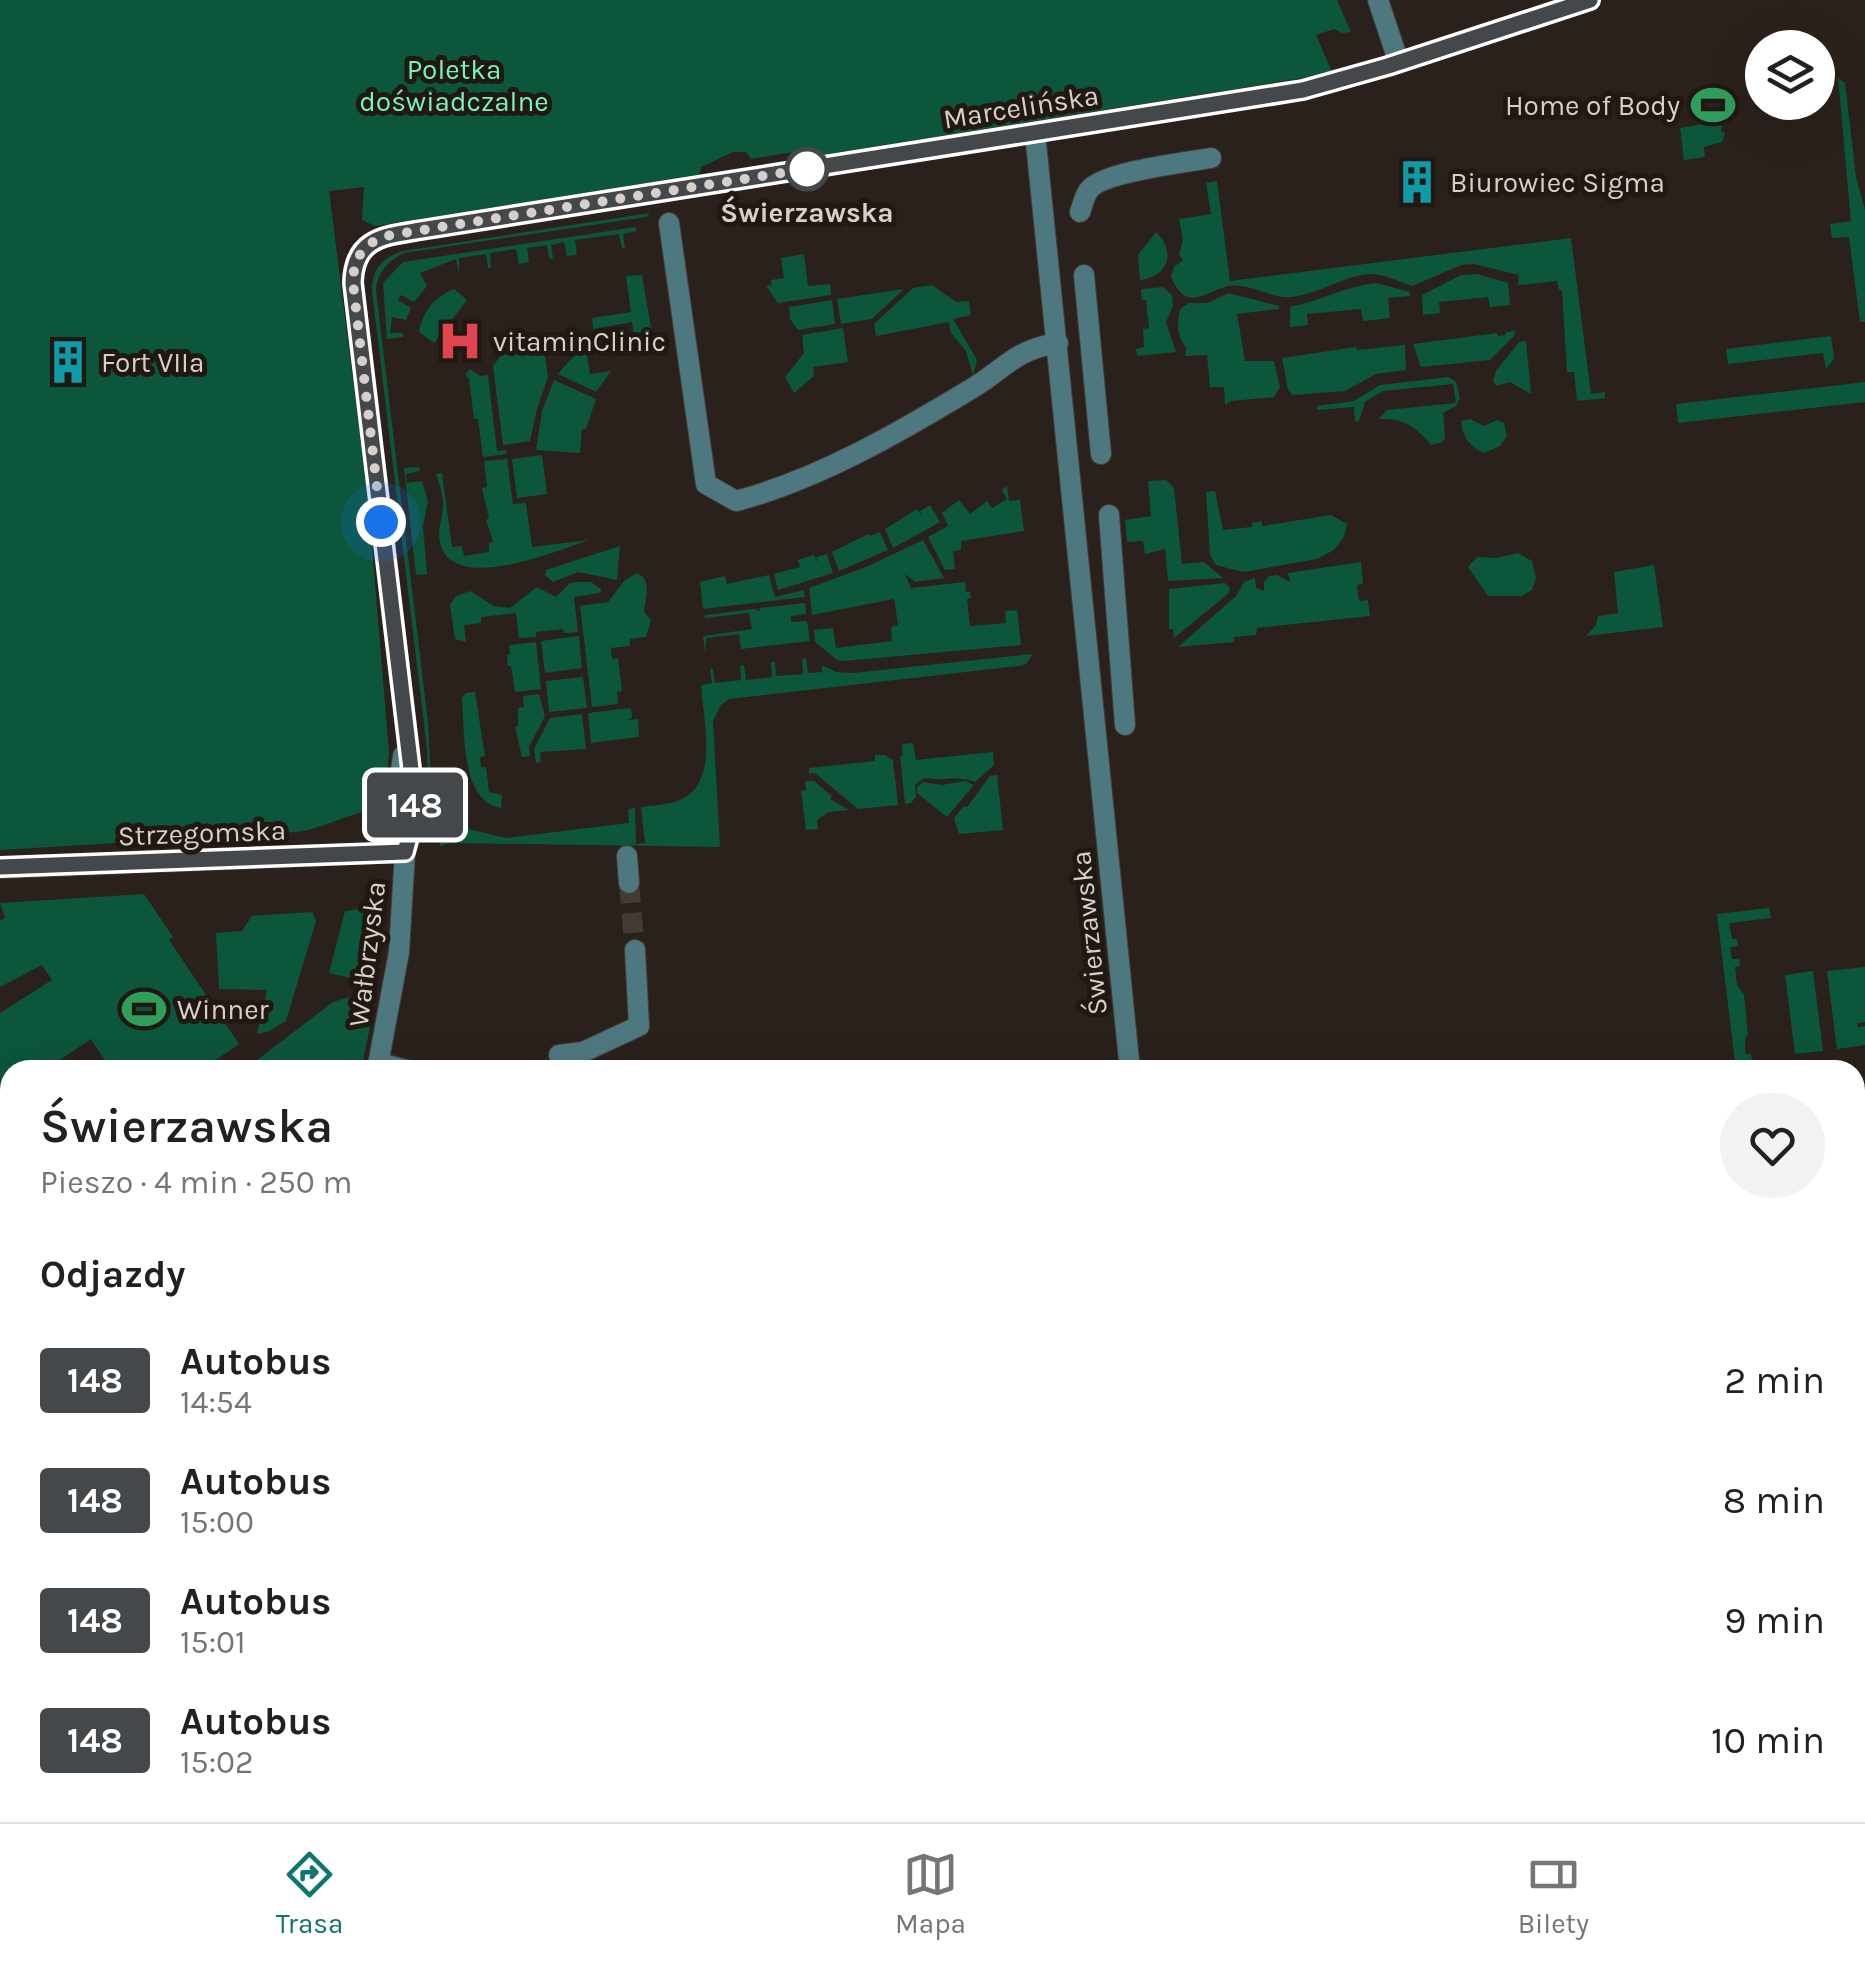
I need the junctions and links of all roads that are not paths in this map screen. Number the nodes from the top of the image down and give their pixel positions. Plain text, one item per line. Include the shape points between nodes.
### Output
1 (1378, 0) edge
2 (1590, 0) edge
3 (1399, 62) junction
4 (1035, 133) junction
5 (1211, 158) dead end
6 (1080, 212) dead end
7 (669, 223) dead end
8 (391, 235) joint
9 (1084, 276) dead end
10 (1058, 343) junction
11 (1101, 454) dead end
12 (1109, 515) dead end
13 (1126, 725) dead end
14 (405, 852) junction
15 (628, 856) dead end
16 (0, 868) edge
17 (629, 884) tunnel mouth
18 (635, 950) tunnel mouth
19 (559, 1055) dead end
20 (379, 1060) edge
21 (1129, 1060) edge

1 - 3 street
2 - 3 street, Marcelińska
3 - 4 street, Marcelińska via 1303,90
4 - 8 street, Marcelińska
4 - 10 street, Świerzawska
5 - 6 street via 1099,181 1087,191
7 - 10 street via 706,484 736,501 775,492 974,387 1032,347
8 - 14 street, Wałbrzyska via 361,252 353,283 416,811
9 - 11 street
10 - 21 street, Świerzawska
12 - 13 street
14 - 16 street, Strzegomska
14 - 20 street, Wałbrzyska via 399,952
15 - 17 street
18 - 19 street via 639,1026 583,1052

